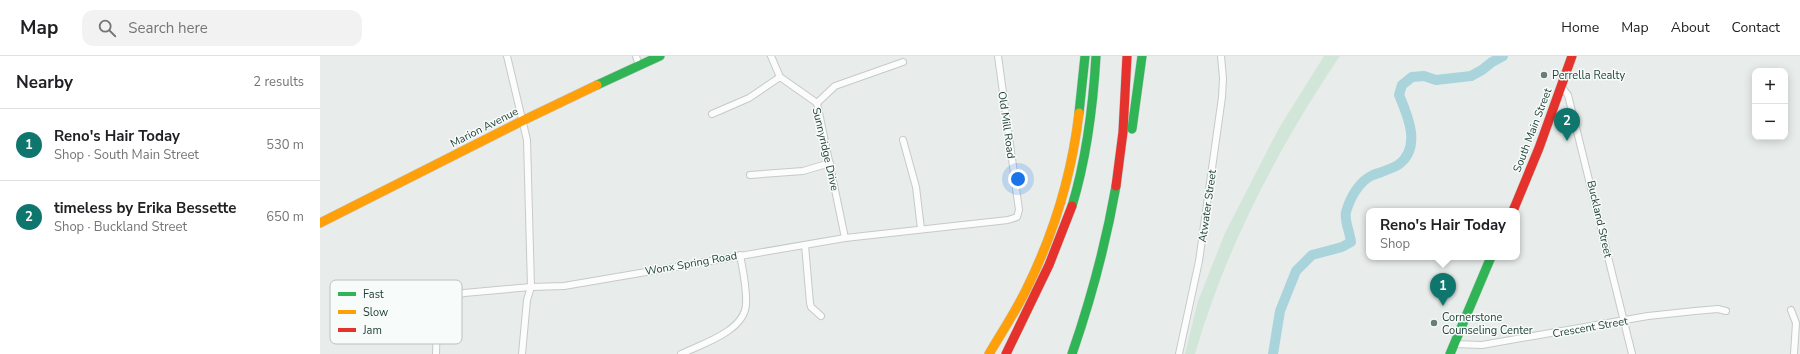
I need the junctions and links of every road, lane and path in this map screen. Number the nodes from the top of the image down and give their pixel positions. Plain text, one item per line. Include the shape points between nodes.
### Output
1 (508, 56) edge
2 (636, 56) edge
3 (660, 56) edge
4 (771, 56) edge
5 (998, 56) edge
6 (1085, 56) edge
7 (1096, 56) edge
8 (1128, 56) edge
9 (1142, 56) edge
10 (1221, 56) edge
11 (1572, 56) edge
12 (903, 62) dead end
13 (639, 66) junction
14 (780, 77) junction
15 (1561, 86) junction
16 (817, 103) junction
17 (712, 114) dead end
18 (522, 121) junction
19 (903, 140) dead end
20 (830, 163) junction
21 (750, 175) dead end
22 (1514, 208) edge
23 (1017, 217) joint
24 (320, 223) edge
25 (921, 230) junction
26 (845, 238) junction
27 (1107, 238) junction
28 (805, 245) junction
29 (740, 255) junction
30 (1490, 260) edge
31 (531, 287) junction
32 (462, 294) edge
33 (1791, 310) dead end
34 (1028, 311) junction
35 (1726, 311) dead end
36 (821, 316) dead end
37 (1624, 321) junction
38 (436, 344) edge
39 (1454, 344) junction
40 (436, 354) edge
41 (522, 354) edge
42 (681, 354) edge
43 (989, 354) edge
44 (1002, 354) edge
45 (1006, 354) edge
46 (1072, 354) edge
47 (1179, 354) edge
48 (1450, 354) edge
49 (1632, 354) edge
50 (1794, 354) edge

1 - 18 street
2 - 13 street
3 - 13 main road, Marion Avenue
4 - 14 street
5 - 23 street, Old Mill Road via 1020,210
6 - 43 main road via 1078,132 1058,211 1027,288
7 - 34 main road via 1091,121 1077,188 1055,253
8 - 27 main road via 1123,146
9 - 27 main road via 1123,185
10 - 47 street, Atwater Street via 1222,97 1198,266
11 - 15 main road, South Main Street
12 - 16 street via 834,86
13 - 18 main road, Marion Avenue
14 - 16 street, Sunnyridge Drive
14 - 17 street via 749,98
15 - 22 main road, South Main Street
15 - 37 street, Buckland Street via 1568,94
16 - 20 street, Sunnyridge Drive
18 - 24 main road, Marion Avenue
18 - 31 street via 527,140
19 - 25 street via 916,187
20 - 21 street via 803,171
20 - 26 street, Sunnyridge Drive
23 - 25 street, Wonx Spring Road
25 - 26 street, Wonx Spring Road
26 - 28 street, Wonx Spring Road
27 - 46 main road
28 - 29 street, Wonx Spring Road
28 - 36 street via 811,308
29 - 31 street, Wonx Spring Road via 564,286
29 - 42 street via 746,298 742,318 728,332
30 - 39 main road
31 - 32 street, Wonx Spring Road
31 - 41 street via 527,300
33 - 50 street via 1796,323
34 - 44 main road
34 - 45 main road
35 - 37 street, Crescent Street via 1695,311
37 - 39 street, Crescent Street via 1482,345
37 - 49 street, Buckland Street
38 - 40 street, Wonx Spring Road
39 - 48 main road

